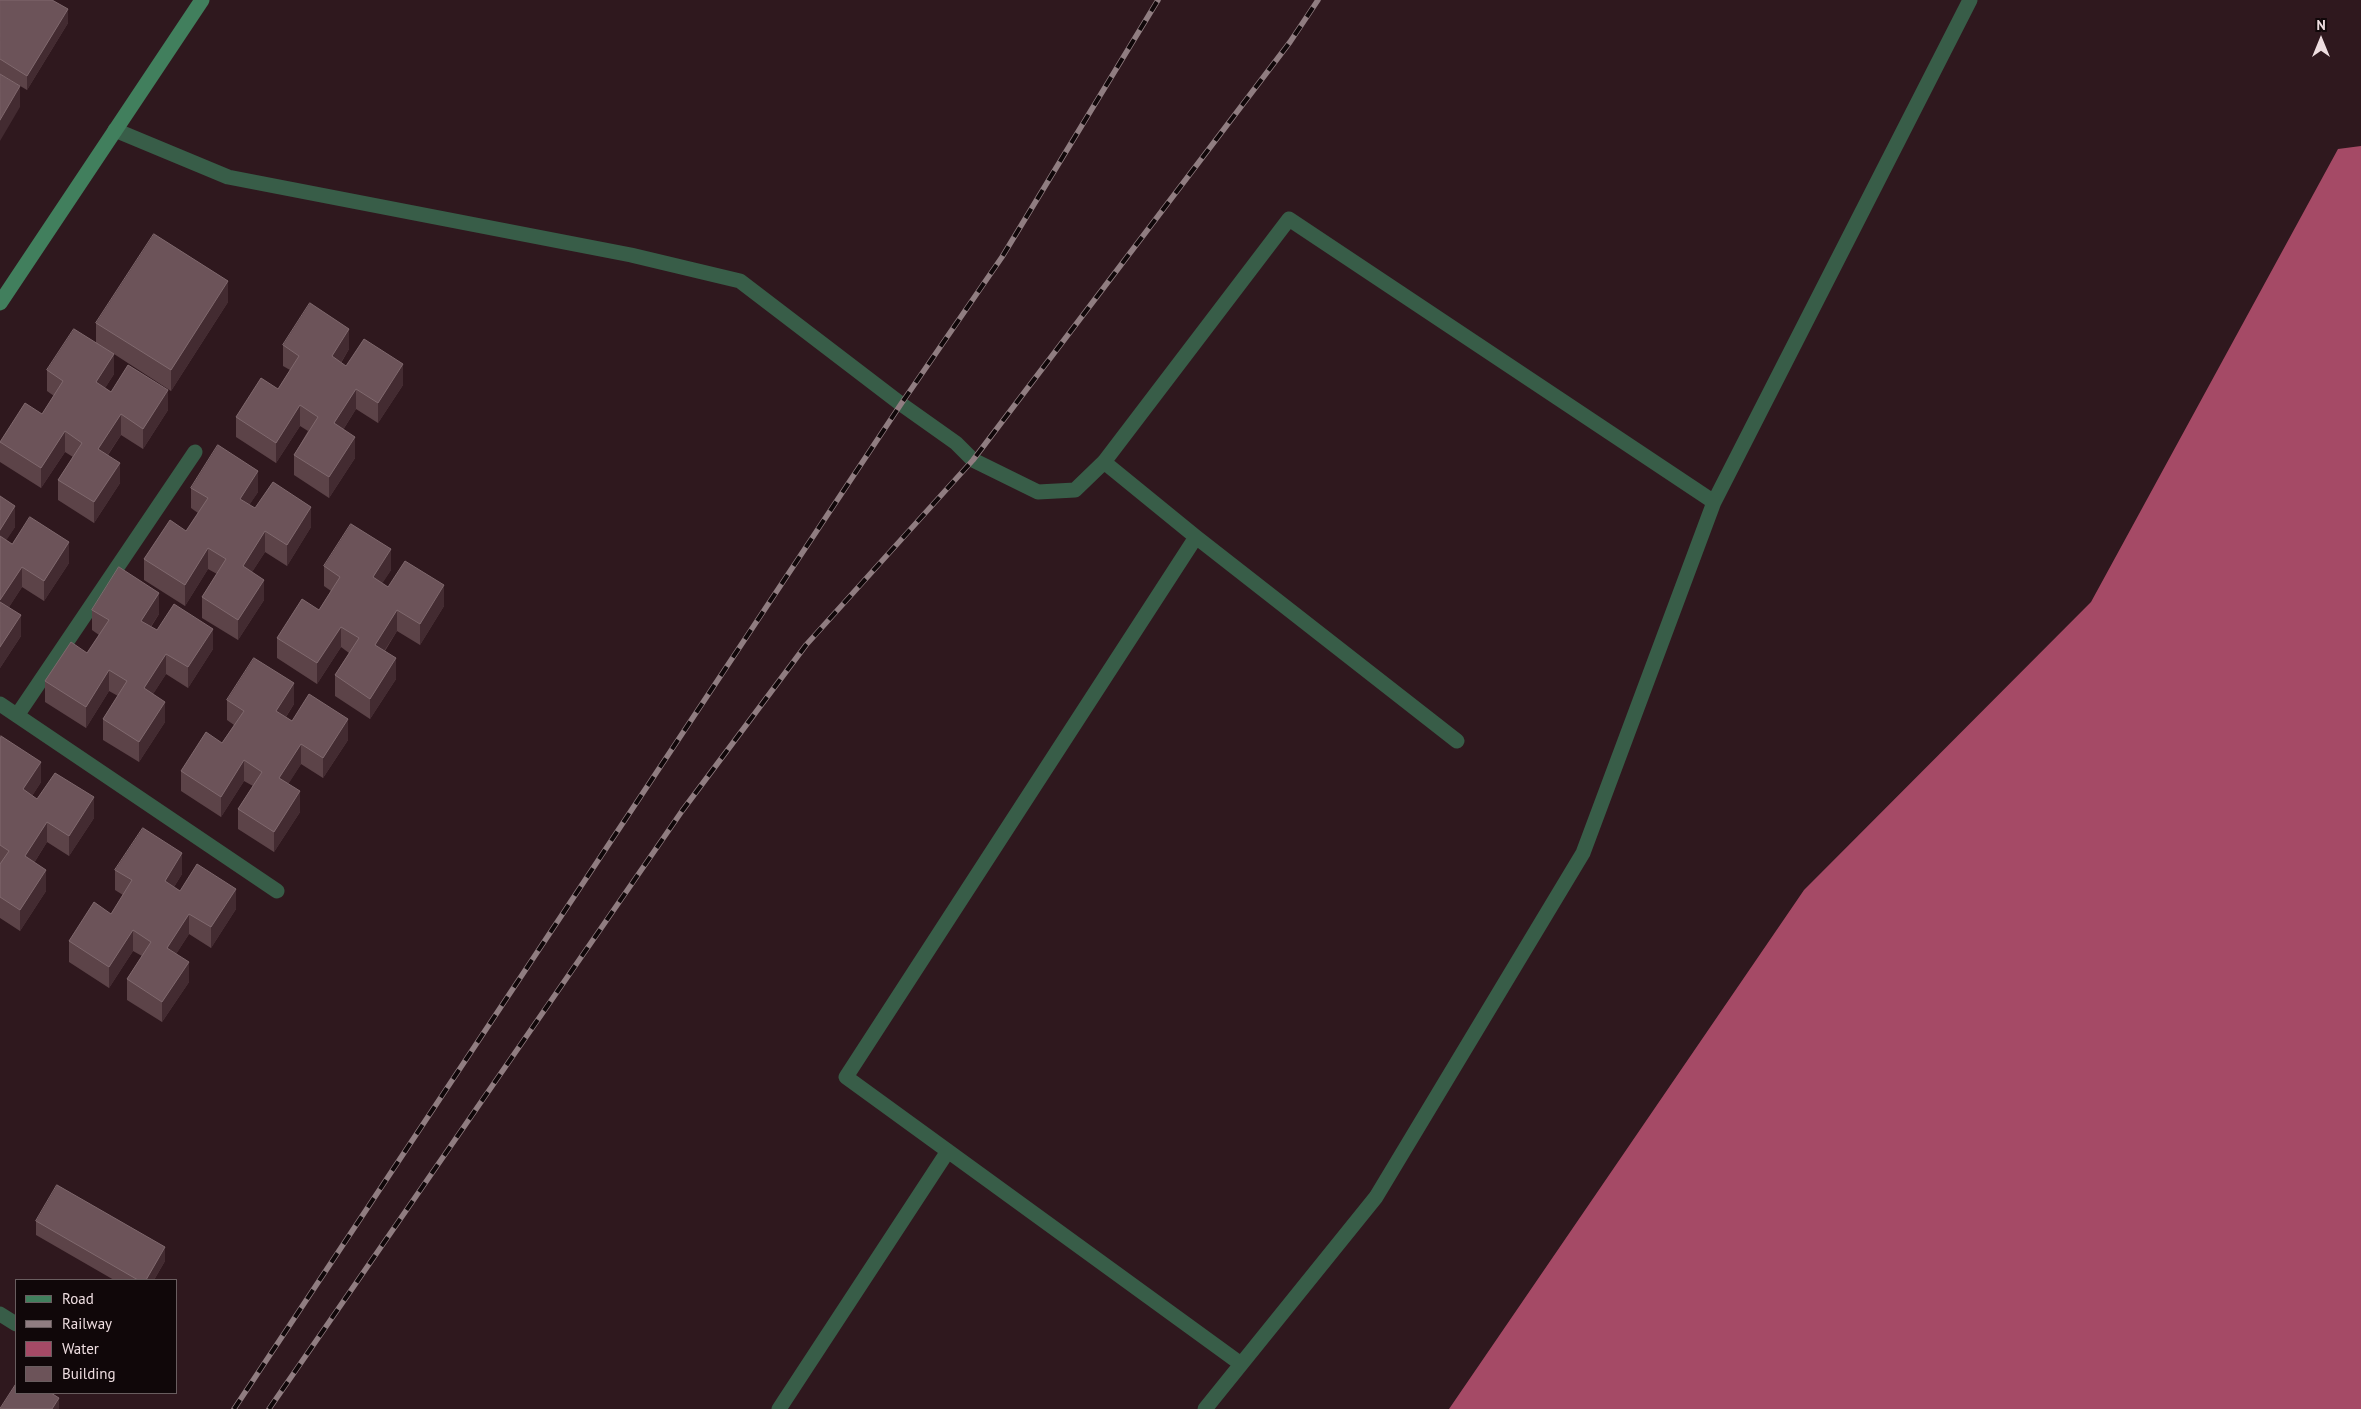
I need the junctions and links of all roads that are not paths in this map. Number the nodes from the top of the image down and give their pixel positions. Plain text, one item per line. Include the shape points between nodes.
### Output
1 (202, 0) edge
2 (1970, 0) edge
3 (115, 130) junction
4 (0, 303) edge
5 (195, 452) dead end
6 (1104, 462) junction
7 (1714, 502) junction
8 (1196, 537) junction
9 (0, 704) edge
10 (18, 714) junction
11 (1458, 741) dead end
12 (277, 891) dead end
13 (948, 1151) junction
14 (0, 1314) edge
15 (15, 1323) edge
16 (1241, 1364) junction
17 (779, 1409) edge
18 (1205, 1409) edge

1 - 3 street
2 - 7 street
3 - 4 street
3 - 6 street via 228,176 631,255 740,281 956,442 974,460 1038,492 1075,490
5 - 10 street
6 - 7 street via 1289,219
6 - 8 street
7 - 16 street via 1583,853 1376,1197
8 - 11 street
8 - 13 street via 846,1077
9 - 10 street
10 - 12 street
13 - 16 street
13 - 17 street
14 - 15 street
16 - 18 street

